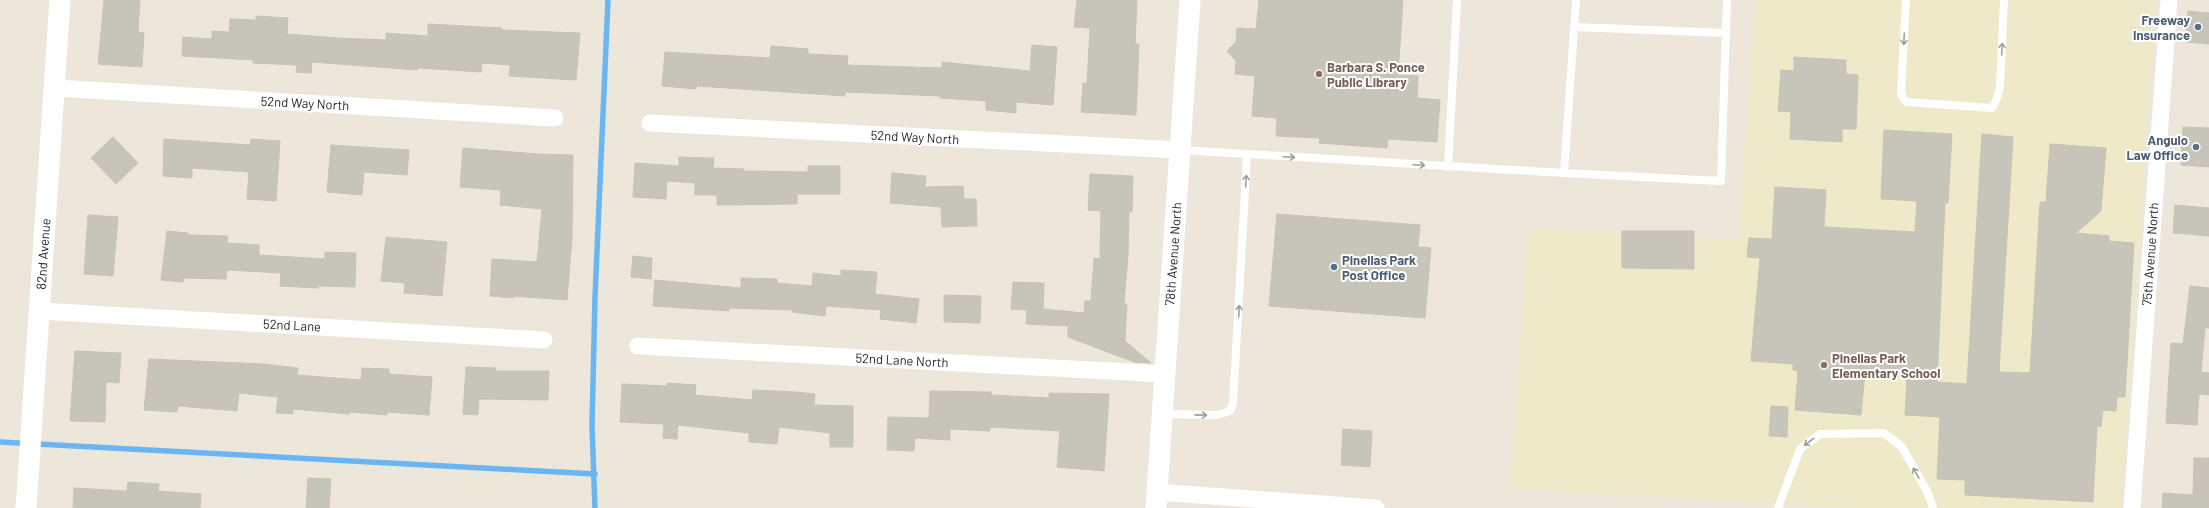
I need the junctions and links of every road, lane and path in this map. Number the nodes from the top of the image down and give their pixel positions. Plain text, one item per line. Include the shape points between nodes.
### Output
1 (60, 0) edge
2 (1190, 0) edge
3 (1457, 0) edge
4 (1576, 0) edge
5 (1727, 0) edge
6 (1906, 0) edge
7 (2004, 0) edge
8 (2169, 0) edge
9 (1574, 27) junction
10 (1726, 33) junction
11 (54, 88) junction
12 (555, 118) dead end
13 (650, 123) dead end
14 (1181, 150) junction
15 (1247, 155) junction
16 (1448, 167) junction
17 (1564, 173) junction
18 (40, 311) junction
19 (544, 340) dead end
20 (638, 346) dead end
21 (1165, 374) junction
22 (1162, 414) junction
23 (1157, 500) edge
24 (26, 508) edge
25 (1376, 508) edge
26 (1778, 508) edge
27 (1933, 508) edge
28 (2132, 508) edge

1 - 11 street, 82nd Avenue
2 - 14 street, 78th Avenue North
3 - 16 lane
4 - 9 lane
5 - 10 lane
6 -> 7 lane via 1901,94 1906,102 1992,108 2000,88
8 - 28 street, 75th Avenue North
9 - 10 lane
9 - 17 lane
10 - 17 lane via 1720,180
11 - 12 street, 52nd Way North
11 - 18 street, 82nd Avenue
13 - 14 street, 52nd Way North
14 - 15 lane
14 - 21 street, 78th Avenue North
15 -> 16 lane
22 -> 15 lane via 1217,415 1230,411 1234,403
16 - 17 lane
18 - 19 street, 52nd Lane
18 - 24 street, 82nd Avenue
20 - 21 street, 52nd Lane North
21 - 22 street, 78th Avenue North
22 - 23 street, 78th Avenue North
23 - 25 street
27 -> 26 lane via 1928,493 1902,447 1884,433 1820,434 1800,449

